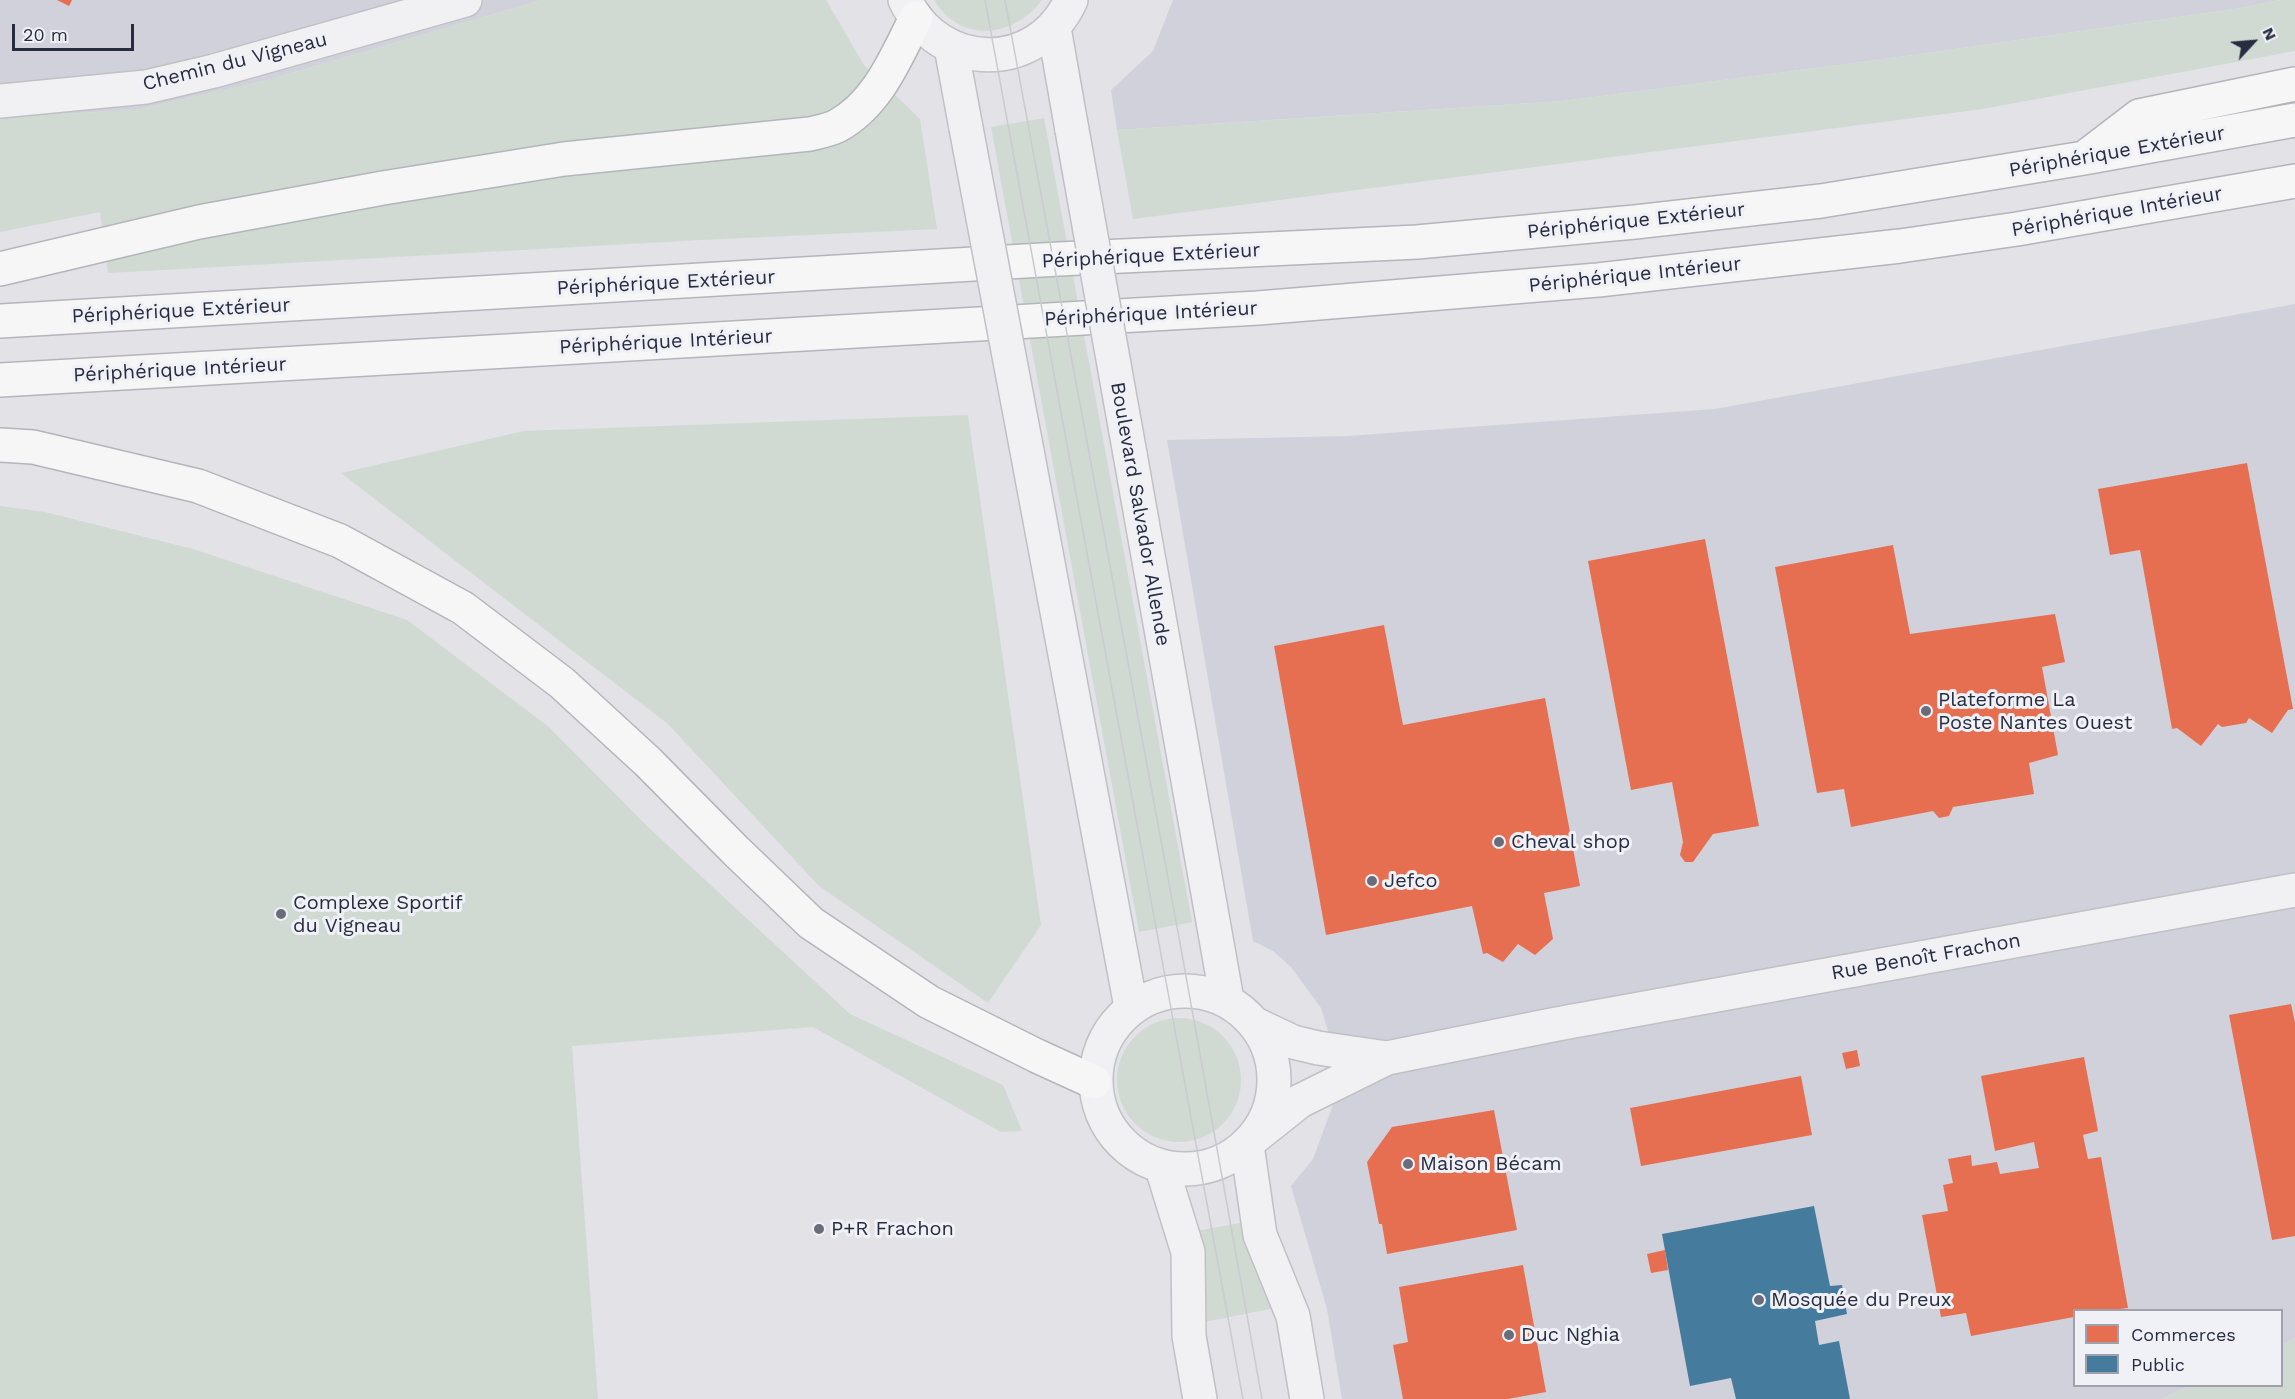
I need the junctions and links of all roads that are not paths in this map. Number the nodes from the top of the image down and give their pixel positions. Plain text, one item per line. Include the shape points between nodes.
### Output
1 (465, 0) edge
2 (910, 9) edge
3 (1068, 11) edge
4 (951, 47) junction
5 (2295, 84) edge
6 (0, 101) edge
7 (2295, 120) edge
8 (2084, 158) junction
9 (2295, 181) edge
10 (0, 268) edge
11 (0, 321) edge
12 (0, 380) edge
13 (0, 445) edge
14 (2295, 890) edge
15 (1227, 1000) junction
16 (1131, 1006) junction
17 (1257, 1025) junction
18 (1387, 1058) junction
19 (1094, 1082) junction
20 (1251, 1140) junction
21 (1162, 1168) junction
22 (1200, 1399) edge
23 (1307, 1399) edge

1 - 6 street, Chemin du Vigneau via 146,87
2 - 4 street via 931,34
2 - 10 highway via 886,76 869,99 836,127 810,134 564,159 383,188 199,222
3 - 4 street via 1035,42 1014,52 972,54
3 - 15 street, Boulevard Salvador Allende, bridge via 1072,130
4 - 16 street, bridge
5 - 8 highway via 2139,116
7 - 8 highway, Périphérique Extérieur
8 - 11 highway, Périphérique Extérieur via 1821,201 1417,242
9 - 12 highway, Périphérique Intérieur via 1900,246 1530,286 1258,308
13 - 19 highway via 33,447 198,486 339,541 463,608 562,683 811,922 929,1002
14 - 18 street, Rue Benoît Frachon
15 - 16 street via 1188,989 1168,990
15 - 17 street
16 - 19 street via 1104,1038
17 - 18 street via 1293,1042
17 - 20 street via 1270,1049 1275,1078 1270,1109
18 - 20 street via 1300,1101
19 - 21 street via 1105,1123 1119,1142 1138,1157
20 - 21 street via 1220,1163 1201,1168
20 - 23 street via 1260,1235 1293,1316
21 - 22 street via 1188,1252 1190,1336

